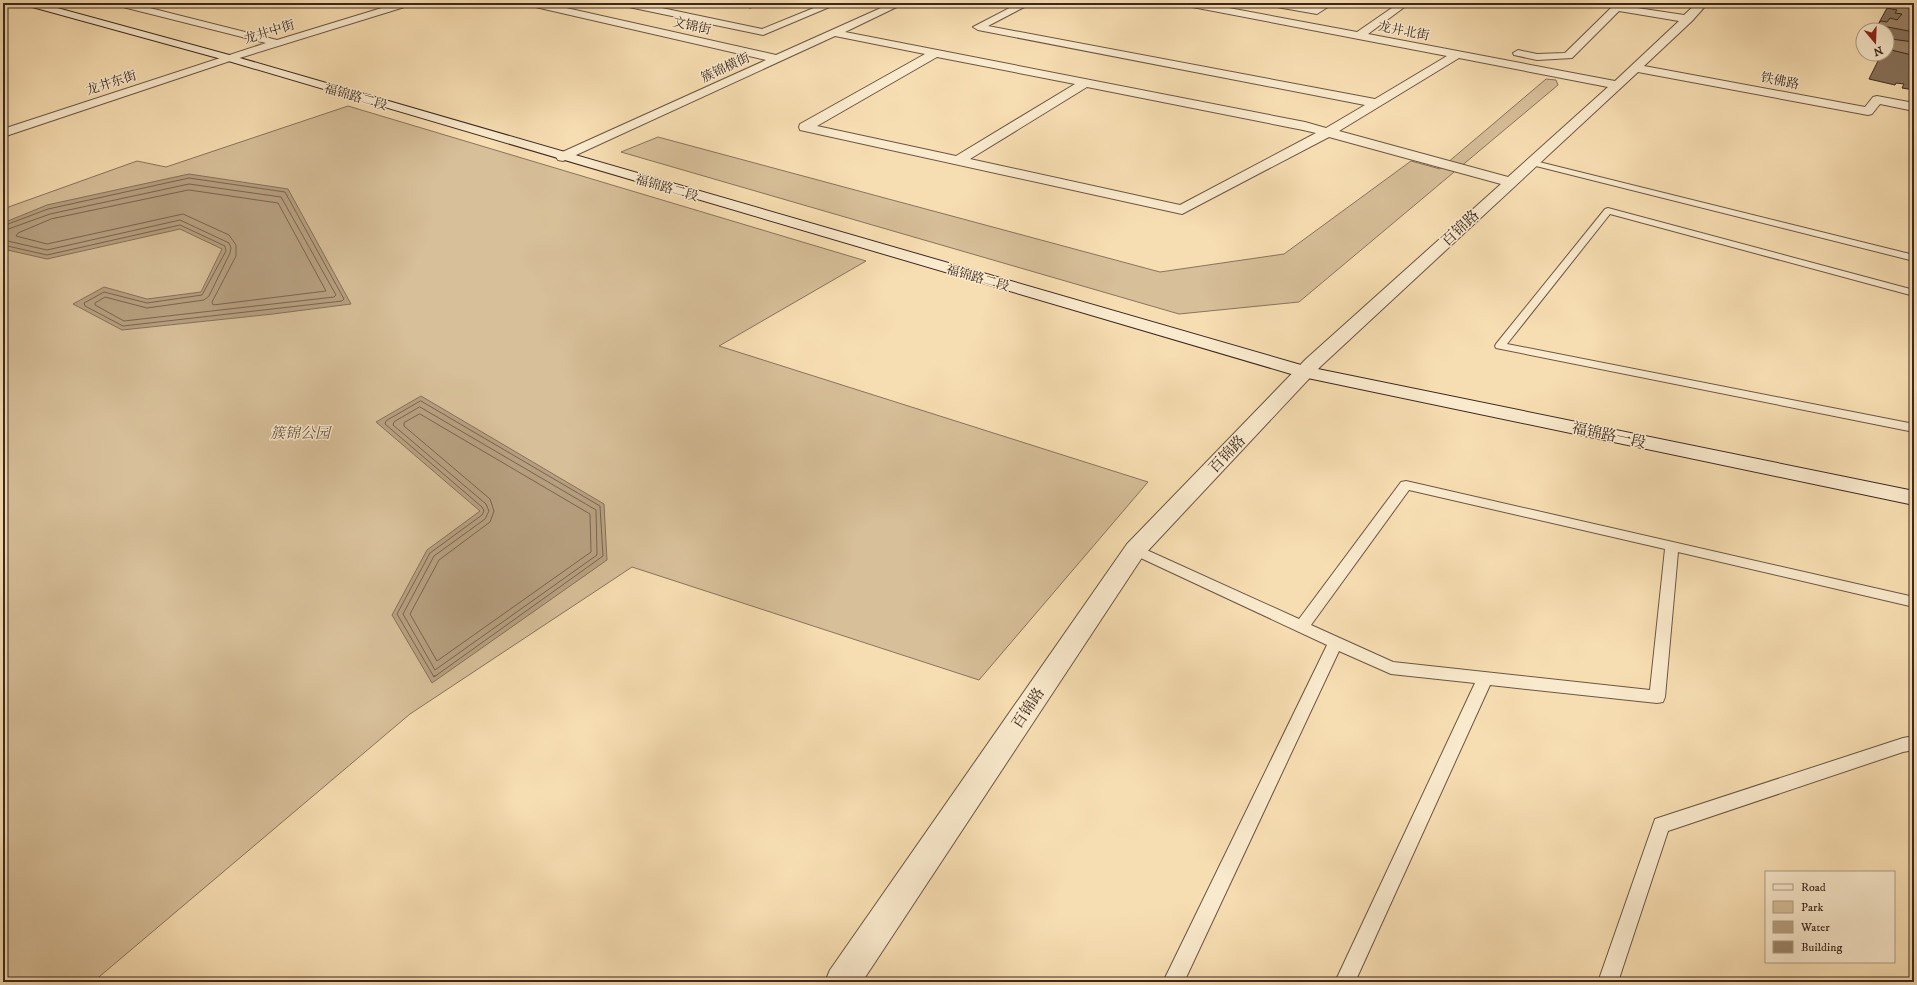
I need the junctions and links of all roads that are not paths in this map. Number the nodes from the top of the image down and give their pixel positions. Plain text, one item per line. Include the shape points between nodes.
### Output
1 (28, 3) edge
2 (60, 3) edge
3 (118, 3) edge
4 (408, 3) edge
5 (531, 3) edge
6 (624, 3) edge
7 (834, 3) edge
8 (900, 3) edge
9 (1027, 3) edge
10 (1187, 3) edge
11 (1271, 3) edge
12 (1330, 3) edge
13 (1405, 3) edge
14 (1703, 3) edge
15 (1620, 6) edge
16 (659, 11) junction
17 (1688, 19) junction
18 (621, 24) junction
19 (1371, 27) junction
20 (1386, 30) dead end
21 (834, 33) junction
22 (1359, 36) junction
23 (277, 43) junction
24 (247, 52) junction
25 (1507, 52) dead end
26 (935, 53) junction
27 (1457, 55) junction
28 (229, 58) junction
29 (777, 59) junction
30 (1636, 68) junction
31 (1085, 83) junction
32 (1616, 85) junction
33 (1376, 102) junction
34 (1914, 107) edge
35 (1330, 131) junction
36 (3, 133) edge
37 (578, 150) junction
38 (563, 157) junction
39 (958, 161) junction
40 (1531, 162) junction
41 (1510, 182) junction
42 (1914, 258) edge
43 (1914, 294) edge
44 (1309, 368) junction
45 (1914, 428) edge
46 (1914, 484) edge
47 (1914, 498) edge
48 (1672, 546) junction
49 (1135, 550) junction
50 (1914, 602) edge
51 (1301, 627) junction
52 (1335, 643) junction
53 (1485, 678) junction
54 (1914, 743) edge
55 (842, 982) edge
56 (1173, 982) edge
57 (1345, 982) edge
58 (1608, 982) edge

1 - 28 street, 福锦路二段
2 - 24 street, 福锦路二段
3 - 23 street
4 - 23 street, 龙井中街
5 - 18 street, 文锦街
6 - 16 street
7 - 16 street via 763,32
8 - 21 street, 簇锦横街
9 - 33 street via 978,27
10 - 22 street, 龙井北街
11 - 12 street via 1316,11
13 - 19 street
14 - 17 street, 百锦路
15 - 17 street
15 - 25 street via 1568,56 1537,57
16 - 18 street
17 - 30 street, 百锦路
18 - 29 street, 文锦街
19 - 20 street
19 - 22 street
21 - 26 street
21 - 29 street, 簇锦横街
22 - 27 street, 龙井北街
23 - 24 street, 龙井中街
24 - 28 street, 龙井中街
24 - 37 street, 福锦路二段
26 - 31 street
26 - 39 street via 805,127
27 - 32 street, 龙井北街
27 - 33 street
28 - 36 street, 龙井东街
28 - 38 street, 福锦路二段
29 - 37 street, 簇锦横街
30 - 32 street, 百锦路
30 - 34 street, 铁佛路 via 1868,111 1877,100
31 - 35 street
31 - 39 street
32 - 40 street, 百锦路
33 - 35 street
35 - 39 street via 1182,210
35 - 41 street
37 - 38 street, 簇锦横街
37 - 44 street, 福锦路二段
38 - 44 street, 福锦路二段
40 - 41 street, 百锦路
40 - 42 lane
41 - 44 street, 百锦路
43 - 45 lane via 1608,211 1500,346
44 - 46 street, 福锦路一段
44 - 47 street, 福锦路一段
44 - 49 street, 百锦路
48 - 50 lane
48 - 51 lane via 1406,485
48 - 53 lane via 1657,697
49 - 51 lane
49 - 55 street, 百锦路
51 - 52 lane
52 - 53 lane via 1391,668
52 - 56 lane
53 - 57 lane
54 - 58 lane via 1661,825

